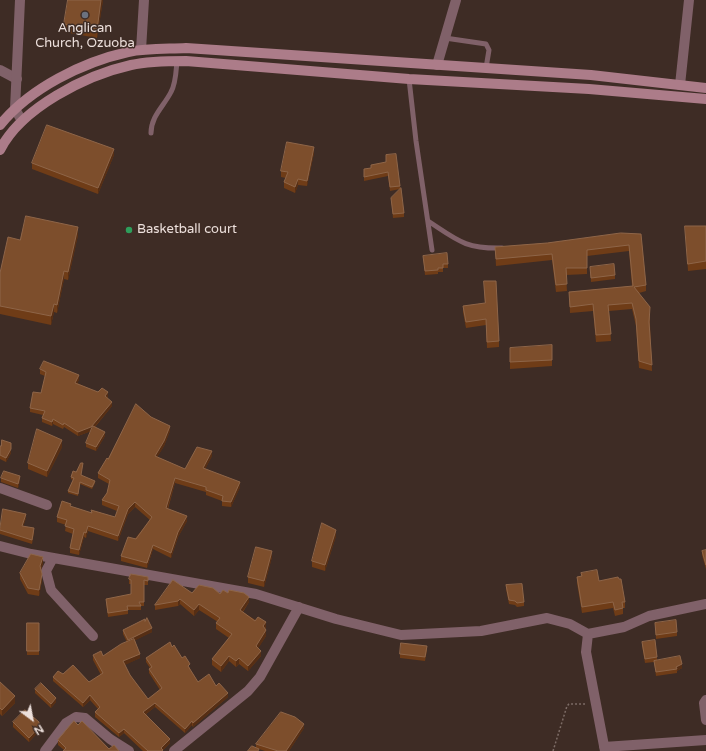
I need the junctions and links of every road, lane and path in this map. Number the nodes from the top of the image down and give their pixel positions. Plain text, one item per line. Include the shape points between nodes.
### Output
1 (20, 0) edge
2 (144, 0) edge
3 (456, 0) edge
4 (689, 0) edge
5 (445, 38) junction
6 (141, 50) junction
7 (177, 61) junction
8 (437, 65) junction
9 (486, 69) junction
10 (0, 70) edge
11 (591, 75) junction
12 (17, 79) junction
13 (409, 79) junction
14 (680, 86) junction
15 (706, 88) edge
16 (589, 89) junction
17 (706, 99) edge
18 (15, 110) junction
19 (22, 122) junction
20 (0, 124) edge
21 (151, 133) dead end
22 (0, 150) edge
23 (428, 221) junction
24 (507, 247) edge
25 (432, 250) dead end
26 (0, 488) edge
27 (47, 504) dead end
28 (0, 546) edge
29 (53, 558) junction
30 (706, 604) edge
31 (299, 607) junction
32 (588, 634) junction
33 (93, 636) dead end
34 (706, 700) edge
35 (596, 704) junction
36 (706, 720) edge
37 (706, 740) edge
38 (605, 749) edge
39 (45, 751) edge
40 (129, 751) edge
41 (174, 751) edge
42 (552, 751) edge

1 - 12 street
2 - 6 street
3 - 5 street
4 - 14 street
5 - 8 street
5 - 9 lane via 486,44 489,50
6 - 8 main road via 186,48
6 - 18 main road via 101,60 66,75 34,94
7 - 13 main road
7 - 19 main road via 131,65 106,72 71,87
7 - 21 lane via 172,90 155,116
8 - 9 main road
9 - 11 main road
10 - 12 street
11 - 14 main road
11 - 16 main road
12 - 18 street
13 - 16 main road
13 - 23 lane
14 - 15 main road
16 - 17 main road
18 - 19 street
18 - 20 main road
19 - 22 main road via 6,139
23 - 24 lane via 463,244 484,248
23 - 25 lane
26 - 27 street
28 - 29 street
29 - 31 street via 256,594
29 - 33 street via 46,571 51,590
30 - 32 street via 649,616 624,627
31 - 32 street via 401,635 481,631 547,618 570,624
31 - 41 street via 260,677 248,692
32 - 35 street via 586,652
34 - 36 street
35 - 38 street
35 - 42 path via 567,706
37 - 38 street
39 - 40 street via 66,723 76,717 85,718

